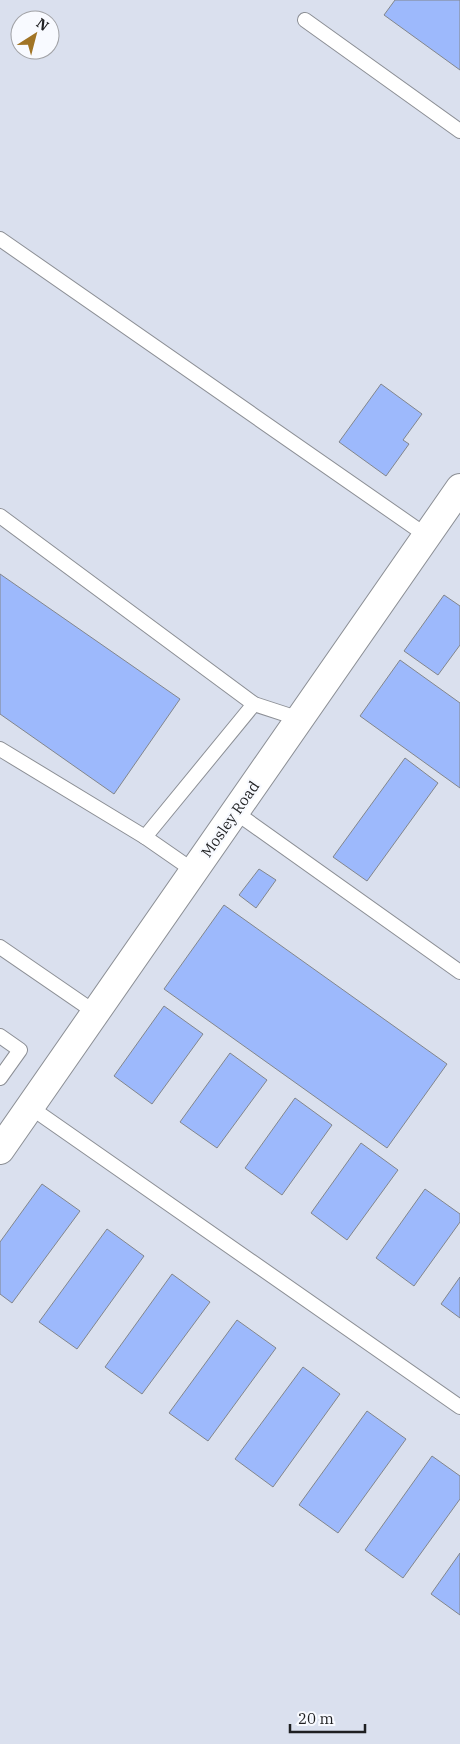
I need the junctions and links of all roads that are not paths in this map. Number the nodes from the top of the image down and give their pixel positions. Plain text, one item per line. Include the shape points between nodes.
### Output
1 (305, 20) dead end
2 (460, 131) edge
3 (0, 239) edge
4 (460, 488) edge
5 (0, 516) edge
6 (427, 536) junction
7 (254, 704) junction
8 (300, 719) junction
9 (0, 749) edge
10 (235, 812) junction
11 (145, 837) junction
12 (194, 871) junction
13 (0, 948) edge
14 (460, 972) edge
15 (96, 1013) junction
16 (0, 1036) edge
17 (0, 1078) edge
18 (30, 1107) junction
19 (0, 1150) edge
20 (460, 1407) edge

1 - 2 lane
3 - 6 lane
4 - 6 street, Mosley Road
5 - 7 lane
6 - 8 street, Mosley Road
7 - 8 lane
7 - 11 lane
8 - 10 street, Mosley Road
9 - 11 lane
10 - 12 street, Mosley Road
10 - 14 lane
11 - 12 lane
12 - 15 street, Mosley Road
13 - 15 lane
15 - 18 street, Mosley Road
16 - 17 lane via 20,1050
18 - 19 street, Mosley Road
18 - 20 lane

